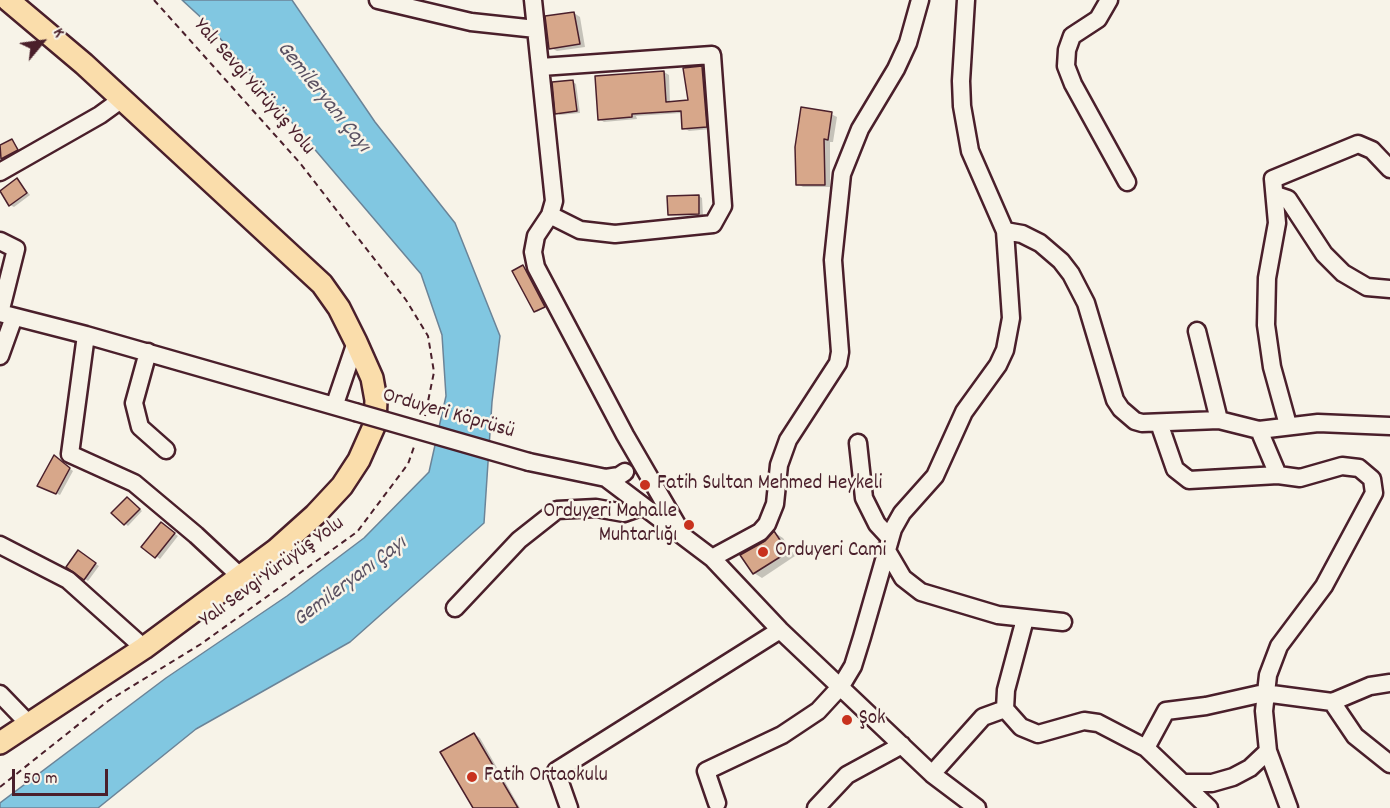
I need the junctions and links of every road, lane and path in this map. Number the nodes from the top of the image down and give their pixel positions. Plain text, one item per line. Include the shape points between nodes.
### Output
1 (8, 0) edge
2 (154, 0) edge
3 (378, 0) edge
4 (534, 0) edge
5 (920, 0) edge
6 (966, 0) edge
7 (1109, 0) edge
8 (536, 29) junction
9 (541, 67) junction
10 (122, 99) junction
11 (1390, 169) edge
12 (0, 172) edge
13 (1127, 182) dead end
14 (1276, 195) junction
15 (550, 215) junction
16 (1005, 231) junction
17 (0, 241) edge
18 (1390, 289) edge
19 (5, 314) edge
20 (1197, 331) dead end
21 (86, 335) junction
22 (356, 342) junction
23 (148, 352) junction
24 (0, 356) edge
25 (335, 404) junction
26 (425, 417) dead end
27 (1219, 420) junction
28 (1159, 423) junction
29 (1288, 425) junction
30 (1390, 426) edge
31 (1259, 430) junction
32 (625, 435) junction
33 (418, 436) dead end
34 (858, 443) dead end
35 (166, 450) dead end
36 (625, 472) junction
37 (1278, 476) junction
38 (606, 478) junction
39 (635, 501) junction
40 (683, 535) junction
41 (888, 544) junction
42 (0, 545) edge
43 (712, 558) junction
44 (241, 577) junction
45 (455, 608) dead end
46 (1025, 619) junction
47 (1063, 622) dead end
48 (780, 630) junction
49 (144, 648) junction
50 (1390, 683) edge
51 (841, 686) junction
52 (1264, 693) junction
53 (0, 694) edge
54 (1332, 702) junction
55 (1005, 709) junction
56 (29, 724) junction
57 (0, 743) edge
58 (902, 745) junction
59 (1146, 748) junction
60 (1268, 751) junction
61 (1390, 764) edge
62 (932, 774) junction
63 (1185, 783) junction
64 (0, 786) edge
65 (717, 803) dead end
66 (569, 808) edge
67 (816, 808) edge
68 (977, 808) edge
69 (1209, 808) edge
70 (1289, 808) edge

1 - 10 main road
2 - 26 path, Yalı Sevgi Yürüyüş Yolu via 300,163 406,300 428,336 434,372
3 - 8 street via 471,22
4 - 8 street
5 - 43 street via 908,43 860,129 842,174 833,260 838,363 788,440 767,524 760,532
6 - 16 street via 961,81 966,132 970,151
7 - 13 street via 1098,19 1072,36 1066,66
8 - 9 street
9 - 15 street via 554,181
9 - 15 street via 712,55 723,206 713,224 615,234 580,230
10 - 12 street
10 - 22 main road via 322,284
11 - 14 street via 1368,147 1353,145 1273,179
14 - 18 street via 1288,199 1324,254 1343,273 1367,287
14 - 29 street via 1276,236 1267,278 1266,325
15 - 32 street via 536,236 536,267
16 - 28 street via 1031,237 1061,261 1086,303 1115,400 1135,421
16 - 41 street via 1011,318 1005,350 964,412 935,476 902,513
17 - 19 street via 16,249
19 - 21 street, Orduyeri Köprüsü
19 - 24 street
20 - 27 street
21 - 23 street, Orduyeri Köprüsü
21 - 44 street via 70,454 134,483
22 - 25 street
22 - 44 main road via 372,378 376,400 375,424 359,460 315,515
23 - 25 street, Orduyeri Köprüsü
23 - 35 street via 134,403 140,427
25 - 38 street, Orduyeri Köprüsü, bridge via 529,462
27 - 28 street
27 - 31 street
28 - 37 street via 1175,469 1184,478 1200,481
29 - 30 street
29 - 31 street
31 - 37 street
32 - 36 street via 630,452
32 - 40 street
33 - 64 path, Yalı Sevgi Yürüyüş Yolu via 408,464 357,532 201,644 108,701
34 - 41 street via 864,498
36 - 38 street
36 - 39 street via 623,478
37 - 52 street via 1300,478 1351,466 1367,472 1374,493 1324,586 1279,645
38 - 39 street
39 - 40 street
39 - 45 street via 624,513 596,508 557,510 519,540
40 - 43 street
41 - 46 street via 903,578 921,592 975,610
41 - 51 street via 853,666
42 - 49 street via 68,580
43 - 48 street
44 - 49 main road
46 - 47 street
46 - 55 street via 1006,690
48 - 51 street
48 - 66 street via 556,771
49 - 56 main road
50 - 54 street via 1370,686
51 - 58 street
51 - 65 street via 818,711 782,735 706,771
52 - 54 street
52 - 59 street via 1166,711
52 - 60 street
53 - 56 street
54 - 61 street via 1355,736
55 - 59 street via 1030,732 1047,734 1090,721
55 - 62 street via 983,717
56 - 57 main road
58 - 62 street
58 - 67 street via 847,775
59 - 63 street
60 - 63 street via 1233,777 1212,783
60 - 70 street
62 - 68 street
63 - 69 street

